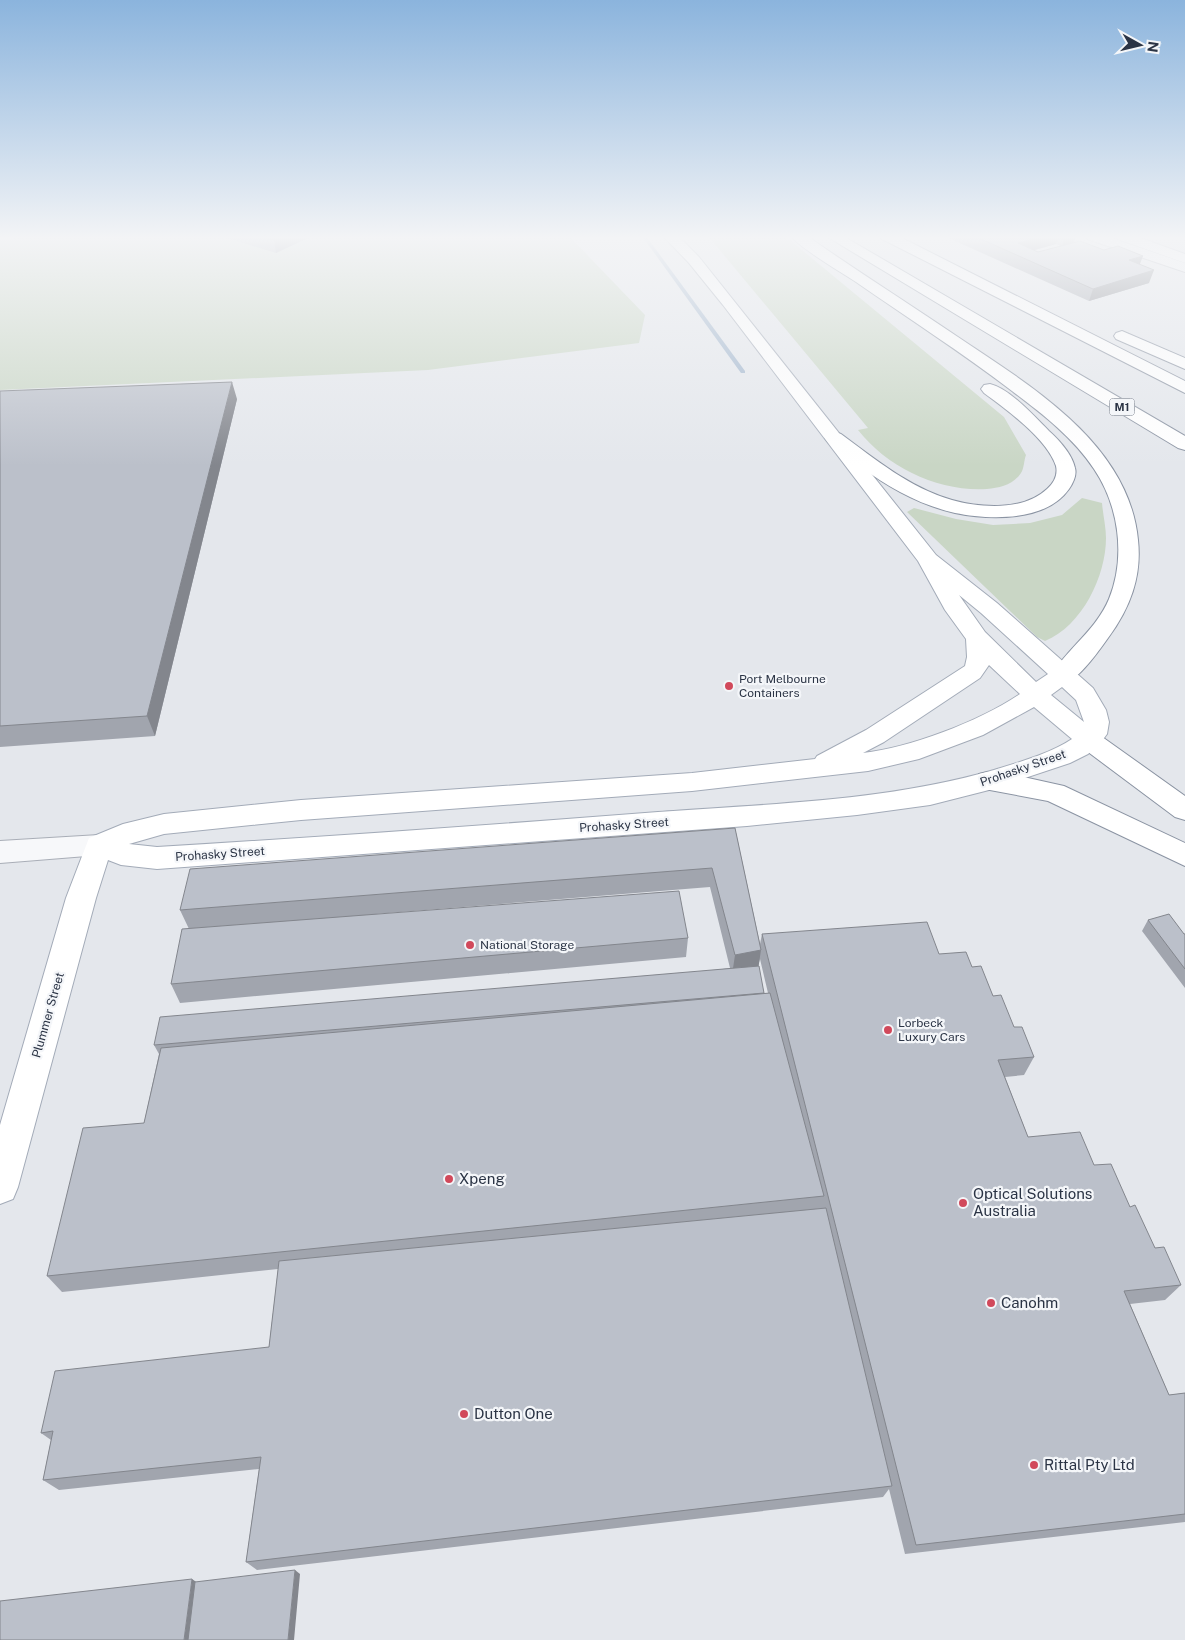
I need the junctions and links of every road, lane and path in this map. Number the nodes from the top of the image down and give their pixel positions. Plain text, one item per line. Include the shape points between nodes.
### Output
1 (735, 313) edge
2 (893, 313) edge
3 (911, 313) edge
4 (963, 313) edge
5 (1038, 313) edge
6 (1047, 313) edge
7 (1104, 328) dead end
8 (936, 348) dead end
9 (1185, 364) edge
10 (958, 366) dead end
11 (1185, 373) edge
12 (1185, 388) edge
13 (834, 438) junction
14 (1185, 444) edge
15 (928, 560) junction
16 (978, 638) junction
17 (1064, 674) junction
18 (1036, 695) junction
19 (1089, 740) junction
20 (807, 771) junction
21 (988, 781) junction
22 (1185, 810) edge
23 (99, 845) junction
24 (0, 852) edge
25 (1185, 855) edge
26 (0, 1187) edge

1 - 13 main road
2 - 8 main road
3 - 17 main road, Prohasky Street via 1064,423 1109,477 1127,524 1126,578 1118,604 1107,624
4 - 14 main road, M1
5 - 12 main road
6 - 11 main road
7 - 9 main road
10 - 13 main road via 1013,407 1054,449 1066,468 1065,479 1055,495 1028,507 1005,510 946,504 903,486
13 - 15 main road
15 - 16 main road
15 - 17 main road
16 - 18 main road
16 - 20 main road via 980,656 972,673 875,736
17 - 18 main road, Prohasky Street
17 - 19 main road via 1093,708 1095,731
18 - 19 main road
18 - 20 main road, Prohasky Street via 1005,714 940,743 868,762
19 - 21 main road, Prohasky Street via 1070,752
19 - 22 main road
20 - 23 main road, Prohasky Street via 673,784 301,810 164,824
21 - 23 main road, Prohasky Street via 932,795 842,807 464,837 157,858 121,854
21 - 25 main road via 1055,793
23 - 24 street, Prohasky Street
23 - 26 main road, Plummer Street

